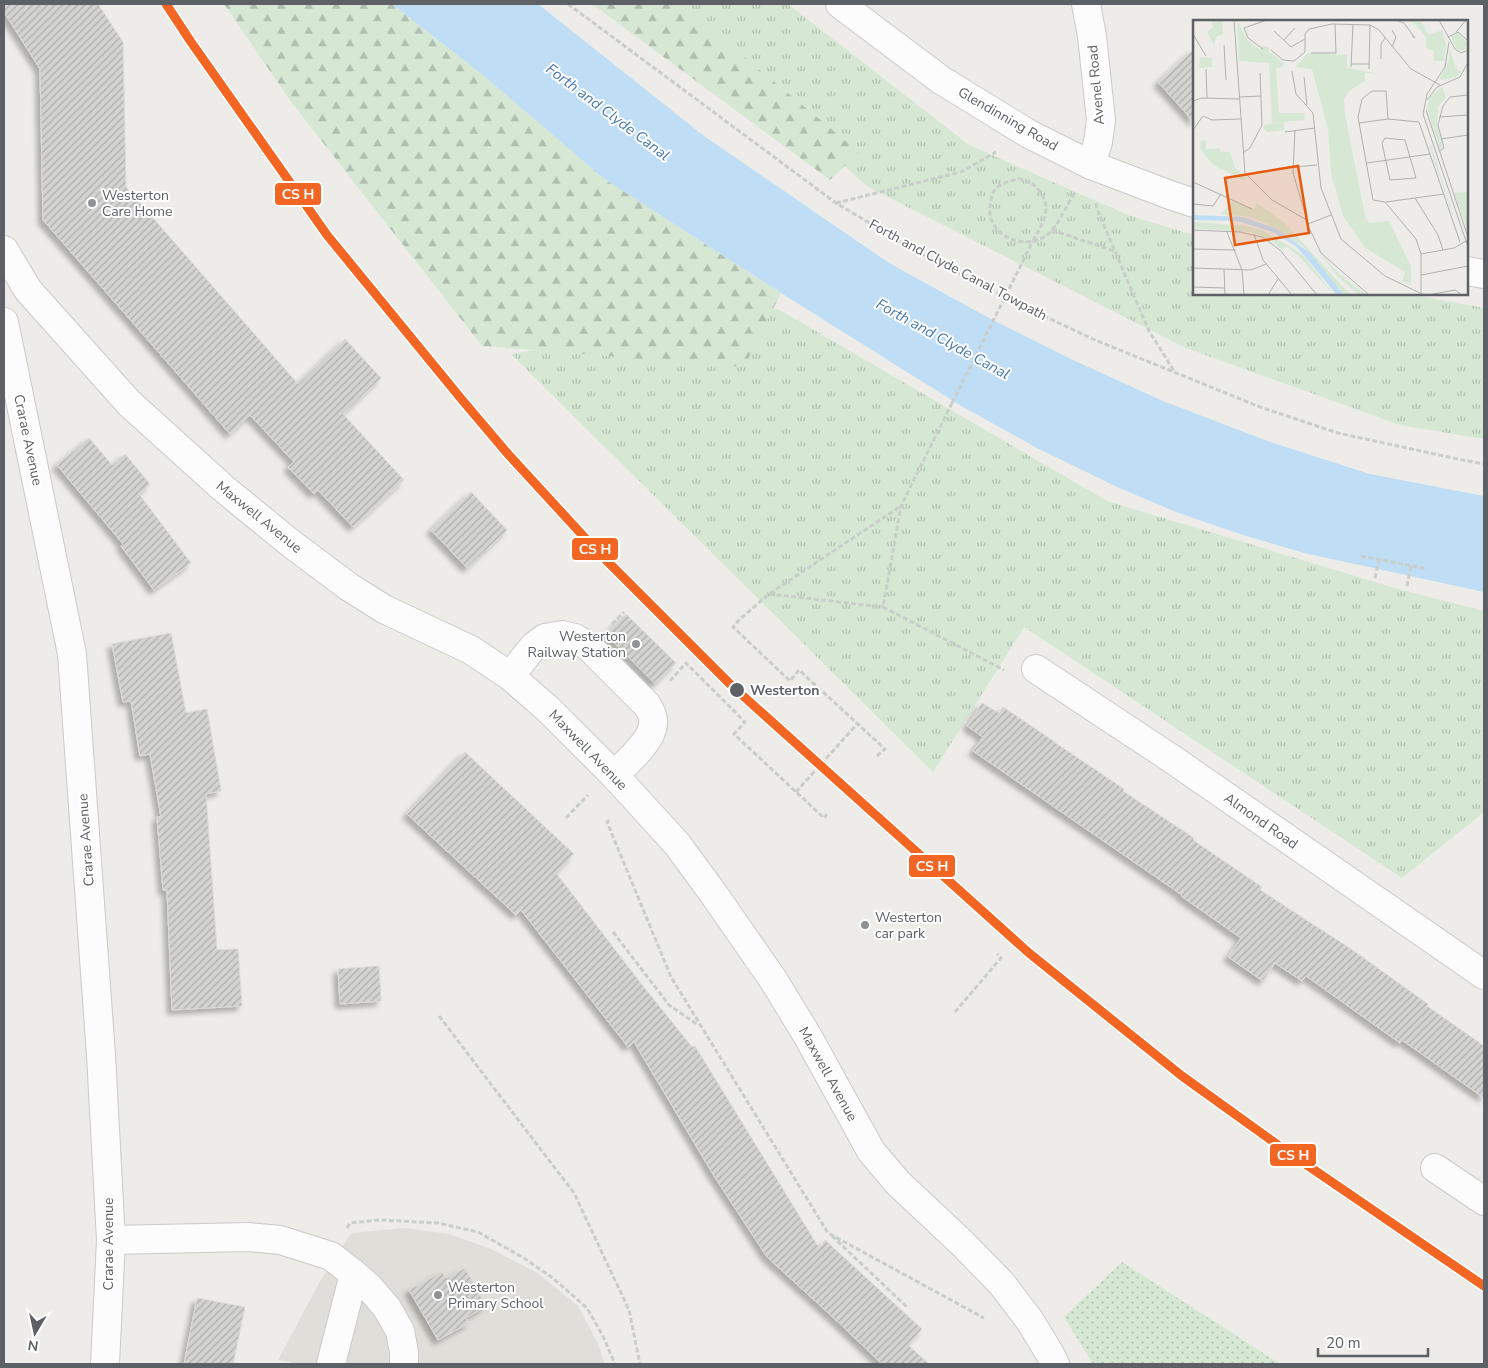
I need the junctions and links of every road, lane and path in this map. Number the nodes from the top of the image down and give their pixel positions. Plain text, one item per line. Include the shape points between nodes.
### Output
1 (568, 4) edge
2 (840, 4) edge
3 (1086, 4) edge
4 (1029, 134) junction
5 (1091, 165) junction
6 (836, 203) junction
7 (1193, 203) edge
8 (1052, 230) junction
9 (4, 250) edge
10 (1114, 251) junction
11 (1468, 271) edge
12 (1484, 274) edge
13 (4, 322) edge
14 (1175, 372) junction
15 (1484, 464) edge
16 (901, 506) junction
17 (1360, 556) dead end
18 (1379, 559) junction
19 (1411, 565) junction
20 (1428, 569) dead end
21 (1375, 578) dead end
22 (1407, 586) dead end
23 (769, 594) junction
24 (883, 607) junction
25 (1036, 669) joint
26 (510, 676) junction
27 (647, 705) junction
28 (858, 723) junction
29 (877, 756) dead end
30 (622, 784) junction
31 (796, 792) junction
32 (580, 804) dead end
33 (827, 814) dead end
34 (566, 818) dead end
35 (613, 932) dead end
36 (997, 954) dead end
37 (1484, 974) edge
38 (954, 1012) dead end
39 (440, 1016) dead end
40 (701, 1027) junction
41 (1435, 1168) dead end
42 (1484, 1201) edge
43 (350, 1223) dead end
44 (828, 1233) junction
45 (111, 1240) junction
46 (354, 1274) junction
47 (907, 1307) dead end
48 (990, 1322) dead end
49 (105, 1364) edge
50 (331, 1364) edge
51 (404, 1364) edge
52 (615, 1364) edge
53 (640, 1364) edge
54 (1055, 1364) edge

1 - 6 path, Forth and Clyde Canal Towpath
2 - 4 street, Glendinning Road via 941,80
3 - 5 street, Avenel Road via 1101,120
4 - 5 street, Glendinning Road
4 - 6 path via 961,172
5 - 7 street, Glendinning Road
5 - 8 path
5 - 10 path via 1097,209
6 - 14 path, Forth and Clyde Canal Towpath via 911,248 1010,300 1095,340
8 - 10 path
8 - 16 path, bridge via 1046,236 1038,240 1029,243 1006,237 991,222 990,205 994,190 1020,178 1035,185 1047,208 1043,223 1033,241 1029,249 1025,258 904,499
9 - 26 street, Maxwell Avenue via 28,290 129,403 223,488 349,588 471,650
10 - 14 path via 1149,331
11 - 12 street
13 - 45 street, Crarae Avenue via 72,654 101,1045
14 - 15 path, Forth and Clyde Canal Towpath via 1260,407 1338,433
16 - 23 path
16 - 24 path
17 - 18 path
18 - 19 path
18 - 21 path
19 - 20 path
19 - 22 path
23 - 24 path
23 - 28 path via 733,627 790,681 799,670
24 - 25 path via 1013,675
25 - 37 street, Almond Road
26 - 27 street via 534,646 545,638 575,638 589,647
26 - 30 street, Maxwell Avenue via 549,710
27 - 30 street via 654,723 650,737
27 - 31 path via 686,663 745,722 734,734
28 - 29 path via 885,749
28 - 31 path
30 - 40 path via 607,822 671,977
30 - 54 street, Maxwell Avenue via 677,844 714,893 807,1035 871,1150 898,1184 1002,1284 1030,1321
31 - 33 path via 824,818
32 - 34 path
35 - 40 path via 669,1005
36 - 38 path via 1001,958
39 - 53 path via 574,1193 629,1310
40 - 44 path
41 - 42 street
43 - 52 path via 380,1220 438,1223 478,1232 524,1258 587,1308
44 - 47 path
44 - 48 path
45 - 46 street via 248,1236 280,1240 330,1256
45 - 49 street, Crarae Avenue
46 - 50 street
46 - 51 street via 387,1308 400,1331

